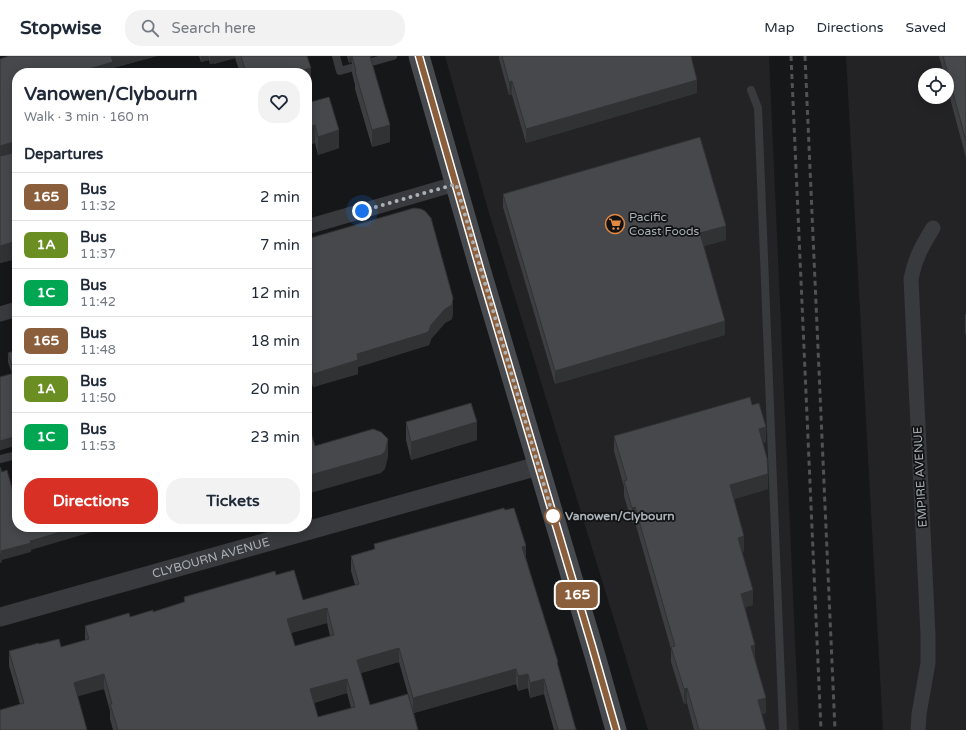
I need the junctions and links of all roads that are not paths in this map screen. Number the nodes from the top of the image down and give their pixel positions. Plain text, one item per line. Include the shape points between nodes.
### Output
1 (336, 56) edge
2 (393, 56) edge
3 (419, 56) edge
4 (751, 90) dead end
5 (456, 184) junction
6 (312, 226) edge
7 (933, 228) dead end
8 (12, 310) edge
9 (0, 314) edge
10 (12, 456) edge
11 (0, 460) edge
12 (538, 466) junction
13 (312, 529) edge
14 (303, 532) edge
15 (0, 617) edge
16 (616, 730) edge
17 (783, 730) edge
18 (918, 730) edge

1 - 2 lane via 340,71
3 - 5 main road
4 - 17 lane via 758,108
5 - 6 street
5 - 12 main road
7 - 18 street, EMPIRE AVENUE via 914,263 911,279 928,635 928,663
8 - 9 street
10 - 11 lane
12 - 13 street, CLYBOURN AVENUE
12 - 16 main road
14 - 15 street, CLYBOURN AVENUE

